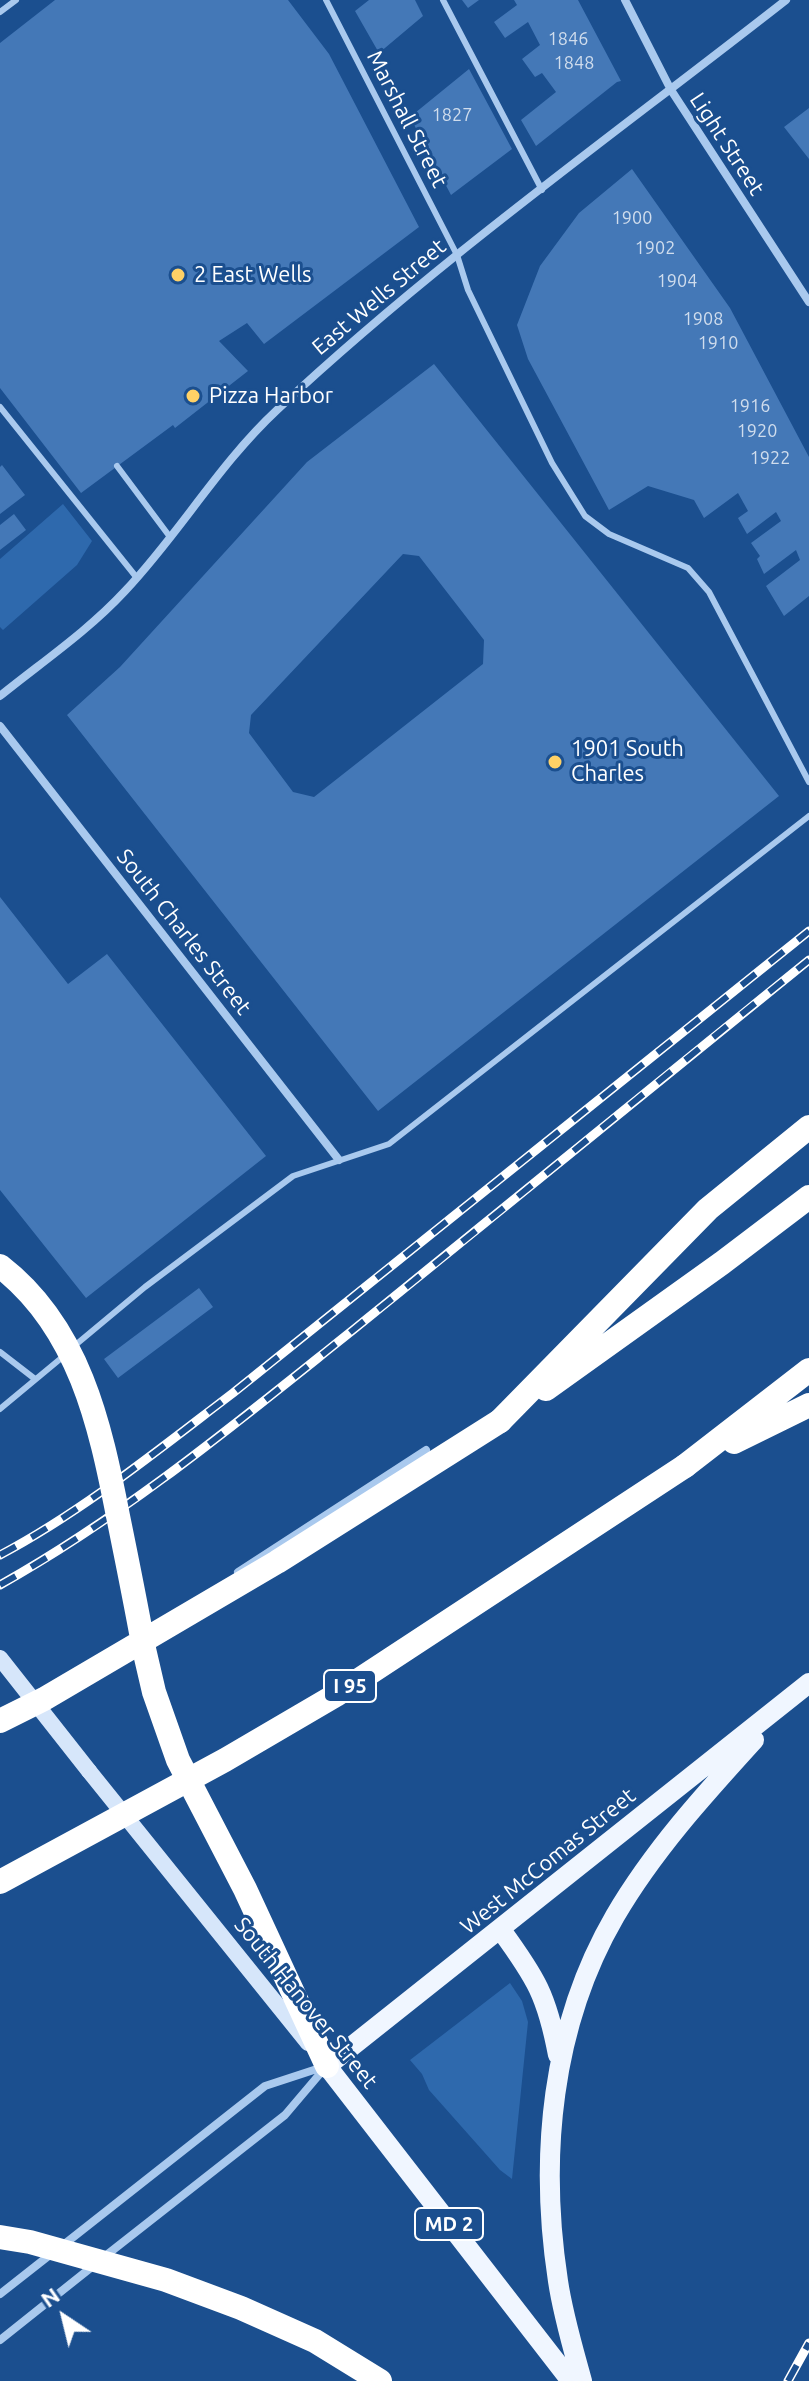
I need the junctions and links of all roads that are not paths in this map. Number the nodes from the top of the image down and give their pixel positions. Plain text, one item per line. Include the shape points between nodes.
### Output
1 (16, 0) edge
2 (326, 0) edge
3 (443, 0) edge
4 (625, 0) edge
5 (786, 0) edge
6 (0, 12) edge
7 (671, 90) junction
8 (542, 190) junction
9 (457, 255) junction
10 (809, 302) edge
11 (0, 407) edge
12 (117, 466) dead end
13 (170, 537) junction
14 (137, 578) junction
15 (0, 696) edge
16 (0, 726) edge
17 (809, 782) edge
18 (809, 816) edge
19 (809, 1127) edge
20 (339, 1160) junction
21 (809, 1197) edge
22 (0, 1266) edge
23 (0, 1352) edge
24 (809, 1370) edge
25 (35, 1379) junction
26 (809, 1405) edge
27 (0, 1409) edge
28 (500, 1421) junction
29 (426, 1450) dead end
30 (685, 1466) junction
31 (229, 1577) dead end
32 (216, 1586) dead end
33 (0, 1658) edge
34 (803, 1688) edge
35 (0, 1721) edge
36 (0, 1882) edge
37 (501, 1930) junction
38 (559, 2063) junction
39 (327, 2066) junction
40 (0, 2237) edge
41 (0, 2294) edge
42 (0, 2340) edge
43 (380, 2381) edge
44 (571, 2381) edge
45 (582, 2381) edge

1 - 6 lane
2 - 9 lane, Marshall Street
3 - 8 lane
4 - 7 street, Light Street
5 - 7 street, East Wells Street
7 - 8 street, East Wells Street
7 - 10 street, Light Street
8 - 9 street, East Wells Street
9 - 13 street, East Wells Street via 273,413
9 - 17 lane, Marshall Street via 468,290 552,463 585,516 609,534 688,568 709,592
11 - 14 lane
12 - 13 lane
13 - 14 street, East Wells Street
14 - 15 street, East Wells Street via 68,643
16 - 20 street, South Charles Street
18 - 20 lane via 389,1144
19 - 28 highway via 708,1209
20 - 25 lane via 293,1176 145,1287
21 - 28 highway
22 - 39 highway, bridge via 38,1303 78,1367 104,1447 154,1692 178,1760
23 - 25 lane
24 - 30 highway, I 95
25 - 27 lane
26 - 30 highway
28 - 35 highway, bridge via 277,1562
29 - 31 street
30 - 36 highway, I 95, bridge via 336,1695
32 - 35 street
33 - 39 main road, South Hanover Street / MD 2, bridge
34 - 37 main road, West McComas Street
34 - 38 main road via 683,1819 627,1897 581,1985
37 - 38 main road via 538,1984
37 - 39 main road, West McComas Street
38 - 45 main road via 551,2133 554,2249
39 - 41 street, West McComas Street via 265,2086
39 - 42 street, West McComas Street via 285,2115
39 - 44 main road, South Hanover Street / MD 2
40 - 43 highway, bridge via 151,2276 241,2308 315,2341

